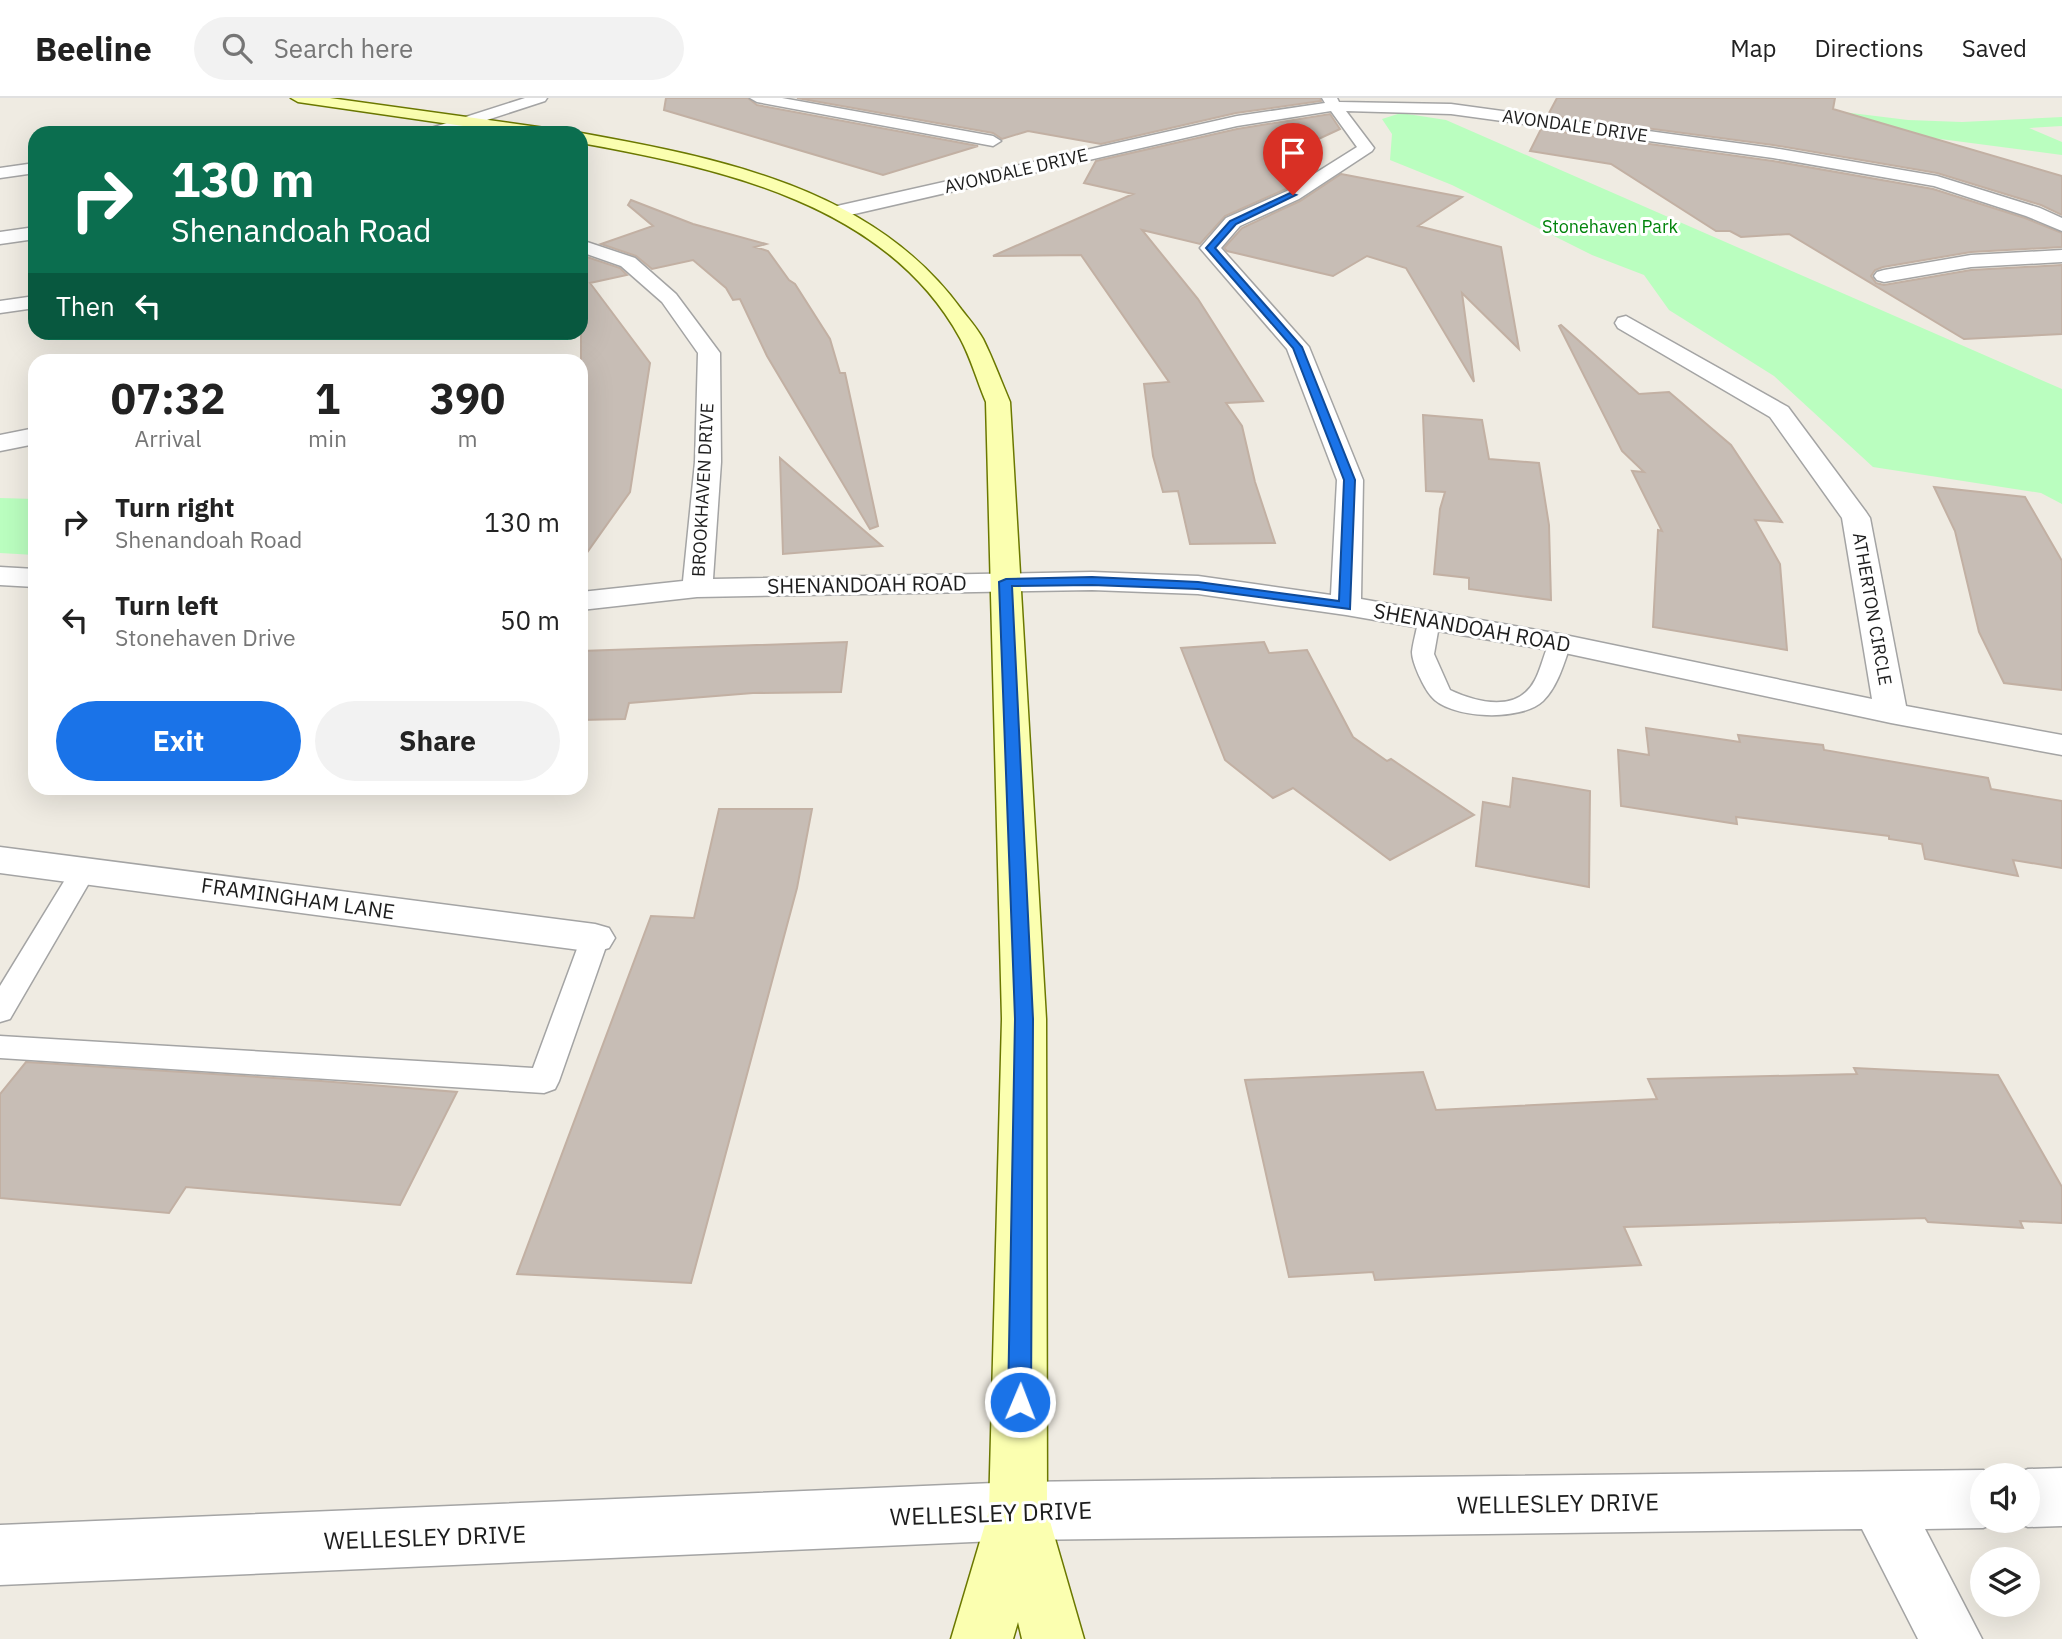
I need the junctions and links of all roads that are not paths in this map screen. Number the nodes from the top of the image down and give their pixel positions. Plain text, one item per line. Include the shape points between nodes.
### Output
1 (298, 98) edge
2 (540, 98) edge
3 (757, 98) edge
4 (1332, 102) edge
5 (464, 121) junction
6 (450, 126) edge
7 (498, 126) edge
8 (588, 139) edge
9 (993, 141) dead end
10 (28, 169) edge
11 (0, 173) edge
12 (837, 212) junction
13 (2062, 225) edge
14 (28, 234) edge
15 (0, 238) edge
16 (588, 248) edge
17 (2062, 256) edge
18 (1884, 276) dead end
19 (28, 303) edge
20 (0, 307) edge
21 (1626, 323) dead end
22 (28, 437) edge
23 (0, 443) edge
24 (0, 576) edge
25 (28, 578) edge
26 (1006, 582) junction
27 (697, 588) junction
28 (588, 600) edge
29 (1346, 606) junction
30 (1429, 620) junction
31 (1560, 643) junction
32 (1891, 713) junction
33 (2062, 745) edge
34 (0, 859) edge
35 (83, 871) junction
36 (595, 938) joint
37 (0, 1011) edge
38 (0, 1047) edge
39 (2062, 1497) edge
40 (2040, 1498) edge
41 (1970, 1499) edge
42 (1878, 1501) junction
43 (1018, 1511) junction
44 (0, 1555) edge
45 (982, 1639) edge
46 (1053, 1639) edge
47 (1951, 1639) edge

1 - 5 main road
2 - 5 street
3 - 9 street
4 - 12 street, AVONDALE DRIVE
4 - 13 street, AVONDALE DRIVE via 1451,108 1773,153 1937,181
4 - 29 street via 1366,148 1293,195 1233,222 1210,248 1298,347 1350,480
5 - 6 street
5 - 7 main road
8 - 12 main road via 721,166
10 - 11 street
12 - 26 main road via 892,246 934,284 954,308 987,366 998,402
14 - 15 street
16 - 27 street, BROOKHAVEN DRIVE via 628,262 669,298 709,353 708,462
17 - 18 street via 1971,261
19 - 20 street
21 - 32 street, ATHERTON CIRCLE via 1779,412 1856,518
22 - 23 street
24 - 25 street
26 - 27 street, SHENANDOAH ROAD
26 - 29 street, SHENANDOAH ROAD via 1198,585
26 - 43 main road via 1024,1019
27 - 28 street, SHENANDOAH ROAD
29 - 30 street, SHENANDOAH ROAD
30 - 31 street, SHENANDOAH ROAD
30 - 31 lane via 1423,654 1433,681 1441,694 1470,705 1500,709 1522,706 1534,698
31 - 32 street, SHENANDOAH ROAD
32 - 33 street, SHENANDOAH ROAD
34 - 35 street, FRAMINGHAM LANE
35 - 36 street, FRAMINGHAM LANE
35 - 37 lane
36 - 38 lane via 544,1081
39 - 40 street
41 - 42 street, WELLESLEY DRIVE
42 - 43 street, WELLESLEY DRIVE
42 - 47 street
43 - 44 street, WELLESLEY DRIVE
43 - 45 main road
43 - 46 main road

